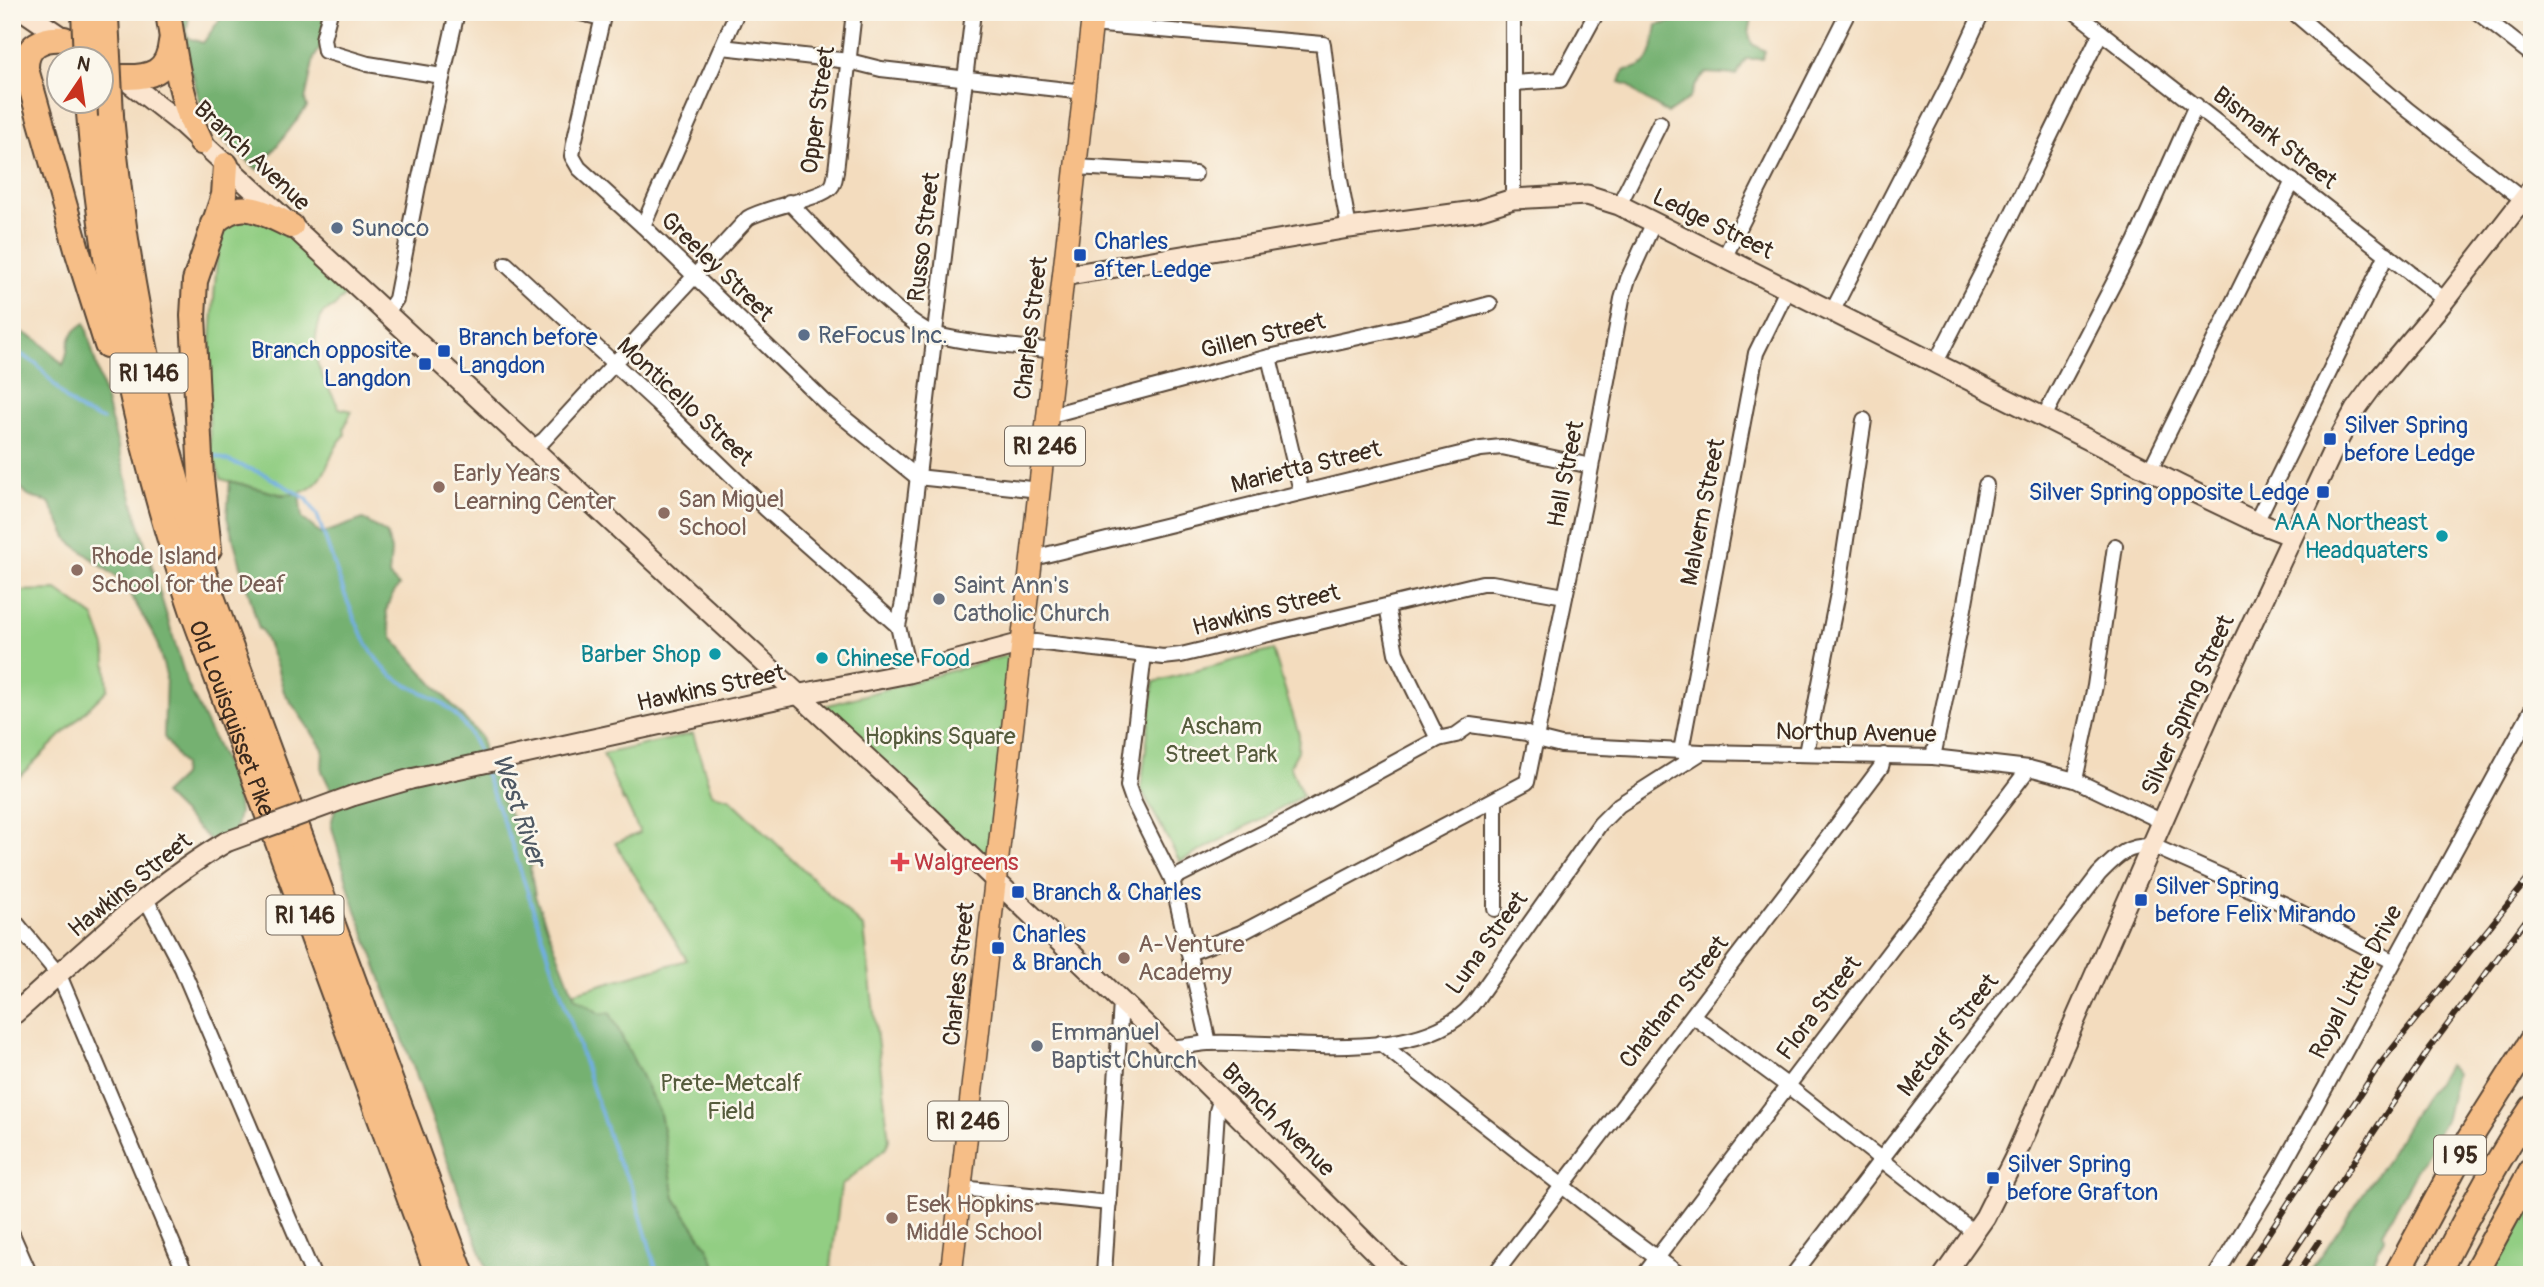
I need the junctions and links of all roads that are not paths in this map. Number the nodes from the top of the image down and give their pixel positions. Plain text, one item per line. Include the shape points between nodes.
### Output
1 (24, 12) edge
2 (168, 12) edge
3 (330, 12) edge
4 (457, 12) edge
5 (576, 12) edge
6 (737, 12) edge
7 (854, 12) edge
8 (972, 12) edge
9 (1513, 12) edge
10 (1597, 12) edge
11 (1848, 12) edge
12 (1982, 12) edge
13 (2075, 12) edge
14 (2293, 12) edge
15 (2477, 12) edge
16 (99, 14) edge
17 (603, 15) edge
18 (1092, 18) edge
19 (2101, 32) junction
20 (12, 37) edge
21 (64, 38) junction
22 (171, 40) junction
23 (76, 46) edge
24 (90, 46) edge
25 (722, 47) junction
26 (2532, 55) edge
27 (849, 61) junction
28 (26, 69) junction
29 (116, 73) edge
30 (442, 76) junction
31 (122, 77) junction
32 (965, 78) junction
33 (1513, 83) junction
34 (1084, 92) junction
35 (2196, 105) junction
36 (89, 116) edge
37 (1660, 123) dead end
38 (201, 142) junction
39 (226, 165) junction
40 (1076, 167) junction
41 (1195, 174) dead end
42 (2292, 181) junction
43 (2527, 194) edge
44 (1513, 199) junction
45 (789, 202) junction
46 (1619, 205) junction
47 (1654, 222) junction
48 (214, 224) junction
49 (290, 226) junction
50 (643, 226) junction
51 (1349, 228) junction
52 (2387, 254) junction
53 (1724, 258) junction
54 (506, 264) dead end
55 (1063, 276) junction
56 (694, 277) junction
57 (1788, 288) junction
58 (2445, 300) junction
59 (1490, 304) dead end
60 (1832, 312) junction
61 (386, 314) junction
62 (935, 335) junction
63 (1055, 351) junction
64 (1269, 357) junction
65 (614, 363) junction
66 (1935, 364) junction
67 (1047, 416) junction
68 (2044, 417) junction
69 (1864, 420) dead end
70 (532, 448) junction
71 (148, 464) junction
72 (1591, 466) junction
73 (2151, 470) junction
74 (917, 477) junction
75 (1986, 485) dead end
76 (1040, 491) junction
77 (1301, 491) junction
78 (2256, 522) junction
79 (2292, 536) junction
80 (2115, 546) dead end
81 (1033, 558) junction
82 (1565, 596) junction
83 (1387, 606) junction
84 (221, 622) junction
85 (898, 626) junction
86 (1022, 643) junction
87 (1144, 655) junction
88 (909, 673) junction
89 (797, 695) junction
90 (2532, 709) edge
91 (1438, 739) junction
92 (1537, 739) junction
93 (1681, 751) junction
94 (1702, 752) junction
95 (1806, 753) junction
96 (1884, 755) junction
97 (1933, 757) junction
98 (2029, 768) junction
99 (2075, 780) junction
100 (1495, 800) junction
101 (2163, 822) junction
102 (2153, 846) junction
103 (1172, 879) junction
104 (996, 880) junction
105 (146, 899) junction
106 (1494, 909) dead end
107 (12, 918) edge
108 (1189, 953) junction
109 (2392, 961) junction
110 (59, 975) junction
111 (1121, 1002) junction
112 (12, 1016) edge
113 (1693, 1016) junction
114 (2532, 1041) edge
115 (1209, 1043) junction
116 (1380, 1043) junction
117 (1170, 1048) junction
118 (1788, 1086) junction
119 (1221, 1098) junction
120 (2532, 1108) edge
121 (1879, 1160) junction
122 (2532, 1170) edge
123 (1563, 1185) junction
124 (960, 1188) junction
125 (1109, 1203) junction
126 (1975, 1233) junction
127 (12, 1234) edge
128 (1657, 1258) junction
129 (18, 1263) edge
130 (30, 1275) edge
131 (186, 1275) edge
132 (313, 1275) edge
133 (438, 1275) edge
134 (462, 1275) edge
135 (951, 1275) edge
136 (1104, 1275) edge
137 (1206, 1275) edge
138 (1398, 1275) edge
139 (1494, 1275) edge
140 (1644, 1275) edge
141 (1680, 1275) edge
142 (1793, 1275) edge
143 (1944, 1275) edge
144 (2216, 1275) edge
145 (2396, 1275) edge
146 (2437, 1275) edge
147 (2474, 1275) edge

1 - 21 main road
2 - 22 highway
3 - 30 street via 323,39 325,51 368,64
4 - 30 street
5 - 17 street
6 - 25 street
7 - 27 street, Opper Street
8 - 32 street, Russo Street
9 - 33 street
10 - 33 street via 1560,80
11 - 53 street
12 - 60 street via 1950,84
13 - 19 street, Bismark Street
14 - 43 street via 2408,110
15 - 26 street
16 - 24 highway, Old Louisquisset Pike / RI 146, bridge
16 - 84 highway, Old Louisquisset Pike / RI 146, bridge via 127,253 153,391 176,482
17 - 50 street, Greeley Street via 572,156 579,168
18 - 34 main road, Charles Street / RI 246
18 - 51 street via 1322,44
19 - 35 street, Bismark Street
19 - 66 street
20 - 28 highway
21 - 23 main road
21 - 28 highway via 35,44
22 - 31 highway via 162,67 146,76
22 - 38 highway via 187,113
25 - 27 street
25 - 50 street
27 - 32 street
27 - 45 street, Opper Street via 834,182 819,195
28 - 71 highway via 89,291
29 - 31 main road, Branch Avenue
30 - 61 street via 396,299
31 - 38 main road, Branch Avenue
32 - 34 street
32 - 62 street, Russo Street
33 - 44 street
34 - 40 main road, Charles Street / RI 246
35 - 42 street, Bismark Street
35 - 68 street via 2135,242
36 - 71 highway, Old Louisquisset Pike / RI 146 via 108,280
37 - 46 street
38 - 39 main road, Branch Avenue
39 - 48 highway via 224,195
39 - 49 main road, Branch Avenue
40 - 41 street
40 - 55 main road, Charles Street / RI 246
42 - 52 street, Bismark Street
42 - 73 street
43 - 58 main road, Silver Spring Street
44 - 46 main road, Ledge Street via 1587,195
44 - 51 main road, Ledge Street via 1475,211
45 - 56 street, Opper Street via 748,219
45 - 62 street via 905,315
46 - 47 main road, Ledge Street
47 - 53 main road, Ledge Street
47 - 72 street, Hall Street via 1622,299
48 - 49 highway via 240,208 251,208
48 - 84 highway via 195,281 193,316 202,496
49 - 61 main road, Branch Avenue
50 - 56 street, Greeley Street
51 - 55 main road, Ledge Street
52 - 58 street, Bismark Street
52 - 78 street
53 - 57 main road, Ledge Street
54 - 65 street, Monticello Street
55 - 63 main road, Charles Street / RI 246
56 - 65 street, Opper Street
56 - 74 street, Greeley Street via 827,404
57 - 60 main road, Ledge Street
57 - 93 street, Malvern Street via 1756,353
58 - 79 main road, Silver Spring Street via 2355,411
59 - 64 street, Gillen Street
60 - 66 main road, Ledge Street
61 - 70 main road, Branch Avenue
62 - 63 street
62 - 74 street, Russo Street
63 - 67 main road, Charles Street / RI 246
64 - 67 street, Gillen Street
64 - 77 street
65 - 70 street, Opper Street
65 - 85 street, Monticello Street via 766,509
66 - 68 main road, Ledge Street
67 - 76 main road, Charles Street / RI 246
68 - 73 main road, Ledge Street
69 - 95 street via 1838,593
70 - 89 main road, Branch Avenue
71 - 133 highway, Old Louisquisset Pike / RI 146 via 196,621
72 - 77 street, Marietta Street via 1493,447
72 - 82 street, Hall Street
73 - 78 main road, Ledge Street
74 - 76 street
74 - 85 street, Russo Street
75 - 97 street
76 - 81 main road, Charles Street / RI 246
77 - 81 street, Marietta Street
78 - 79 main road, Ledge Street
79 - 101 main road, Silver Spring Street
80 - 99 street via 2095,686
81 - 86 main road, Charles Street / RI 246
82 - 83 street, Hawkins Street via 1482,583
82 - 92 street, Hall Street
83 - 87 street, Hawkins Street via 1181,655
83 - 91 street via 1396,653
84 - 134 highway, RI 146
85 - 88 street, Russo Street
86 - 87 street, Hawkins Street
86 - 88 main road, Hawkins Street
86 - 104 main road, Charles Street / RI 246
87 - 103 street via 1128,786
88 - 89 main road, Hawkins Street
89 - 104 main road, Branch Avenue
89 - 105 main road, Hawkins Street, bridge via 390,784 226,842 195,859
90 - 109 street, Royal Little Drive
91 - 92 street, Northup Avenue via 1456,735 1470,725 1527,733
91 - 103 street, Northup Avenue
92 - 93 street, Northup Avenue via 1562,745
92 - 100 street, Hall Street via 1527,782
93 - 94 street, Northup Avenue
94 - 95 street, Northup Avenue
94 - 116 street, Luna Street via 1619,805 1600,824 1470,1008 1430,1034
95 - 96 street, Northup Avenue
96 - 97 street, Northup Avenue
96 - 113 street, Chatham Street via 1881,767
97 - 98 street, Northup Avenue
98 - 99 street, Northup Avenue
98 - 118 street, Flora Street
99 - 101 street, Northup Avenue
100 - 106 street
100 - 108 street, Hall Street via 1241,933
101 - 102 main road, Silver Spring Street
102 - 109 street via 2286,905
102 - 121 street, Metcalf Street via 2136,845 2124,851 2099,874
102 - 126 main road, Silver Spring Street via 2014,1159
103 - 108 street
104 - 111 main road, Branch Avenue
104 - 124 main road, Charles Street / RI 246
105 - 110 main road, Hawkins Street
105 - 132 street via 182,968
107 - 110 street
108 - 115 street
109 - 144 street, Royal Little Drive via 2281,1169
110 - 112 main road, Hawkins Street
110 - 131 street
111 - 117 main road, Branch Avenue
111 - 125 street
113 - 118 street
113 - 123 street, Chatham Street
114 - 145 highway, I 95 via 2470,1138
115 - 116 street, Luna Street
115 - 117 street, Luna Street
116 - 123 street
117 - 119 main road, Branch Avenue
118 - 121 street
118 - 128 street, Flora Street
119 - 137 street
119 - 138 main road, Branch Avenue
120 - 146 highway, I 95
121 - 126 street
121 - 142 street, Metcalf Street
122 - 147 highway
123 - 128 street
123 - 139 street, Chatham Street
124 - 125 street
124 - 135 main road, Charles Street / RI 246
125 - 136 street
126 - 143 main road, Silver Spring Street
127 - 129 street
128 - 140 street, Flora Street
128 - 141 street
129 - 130 street

